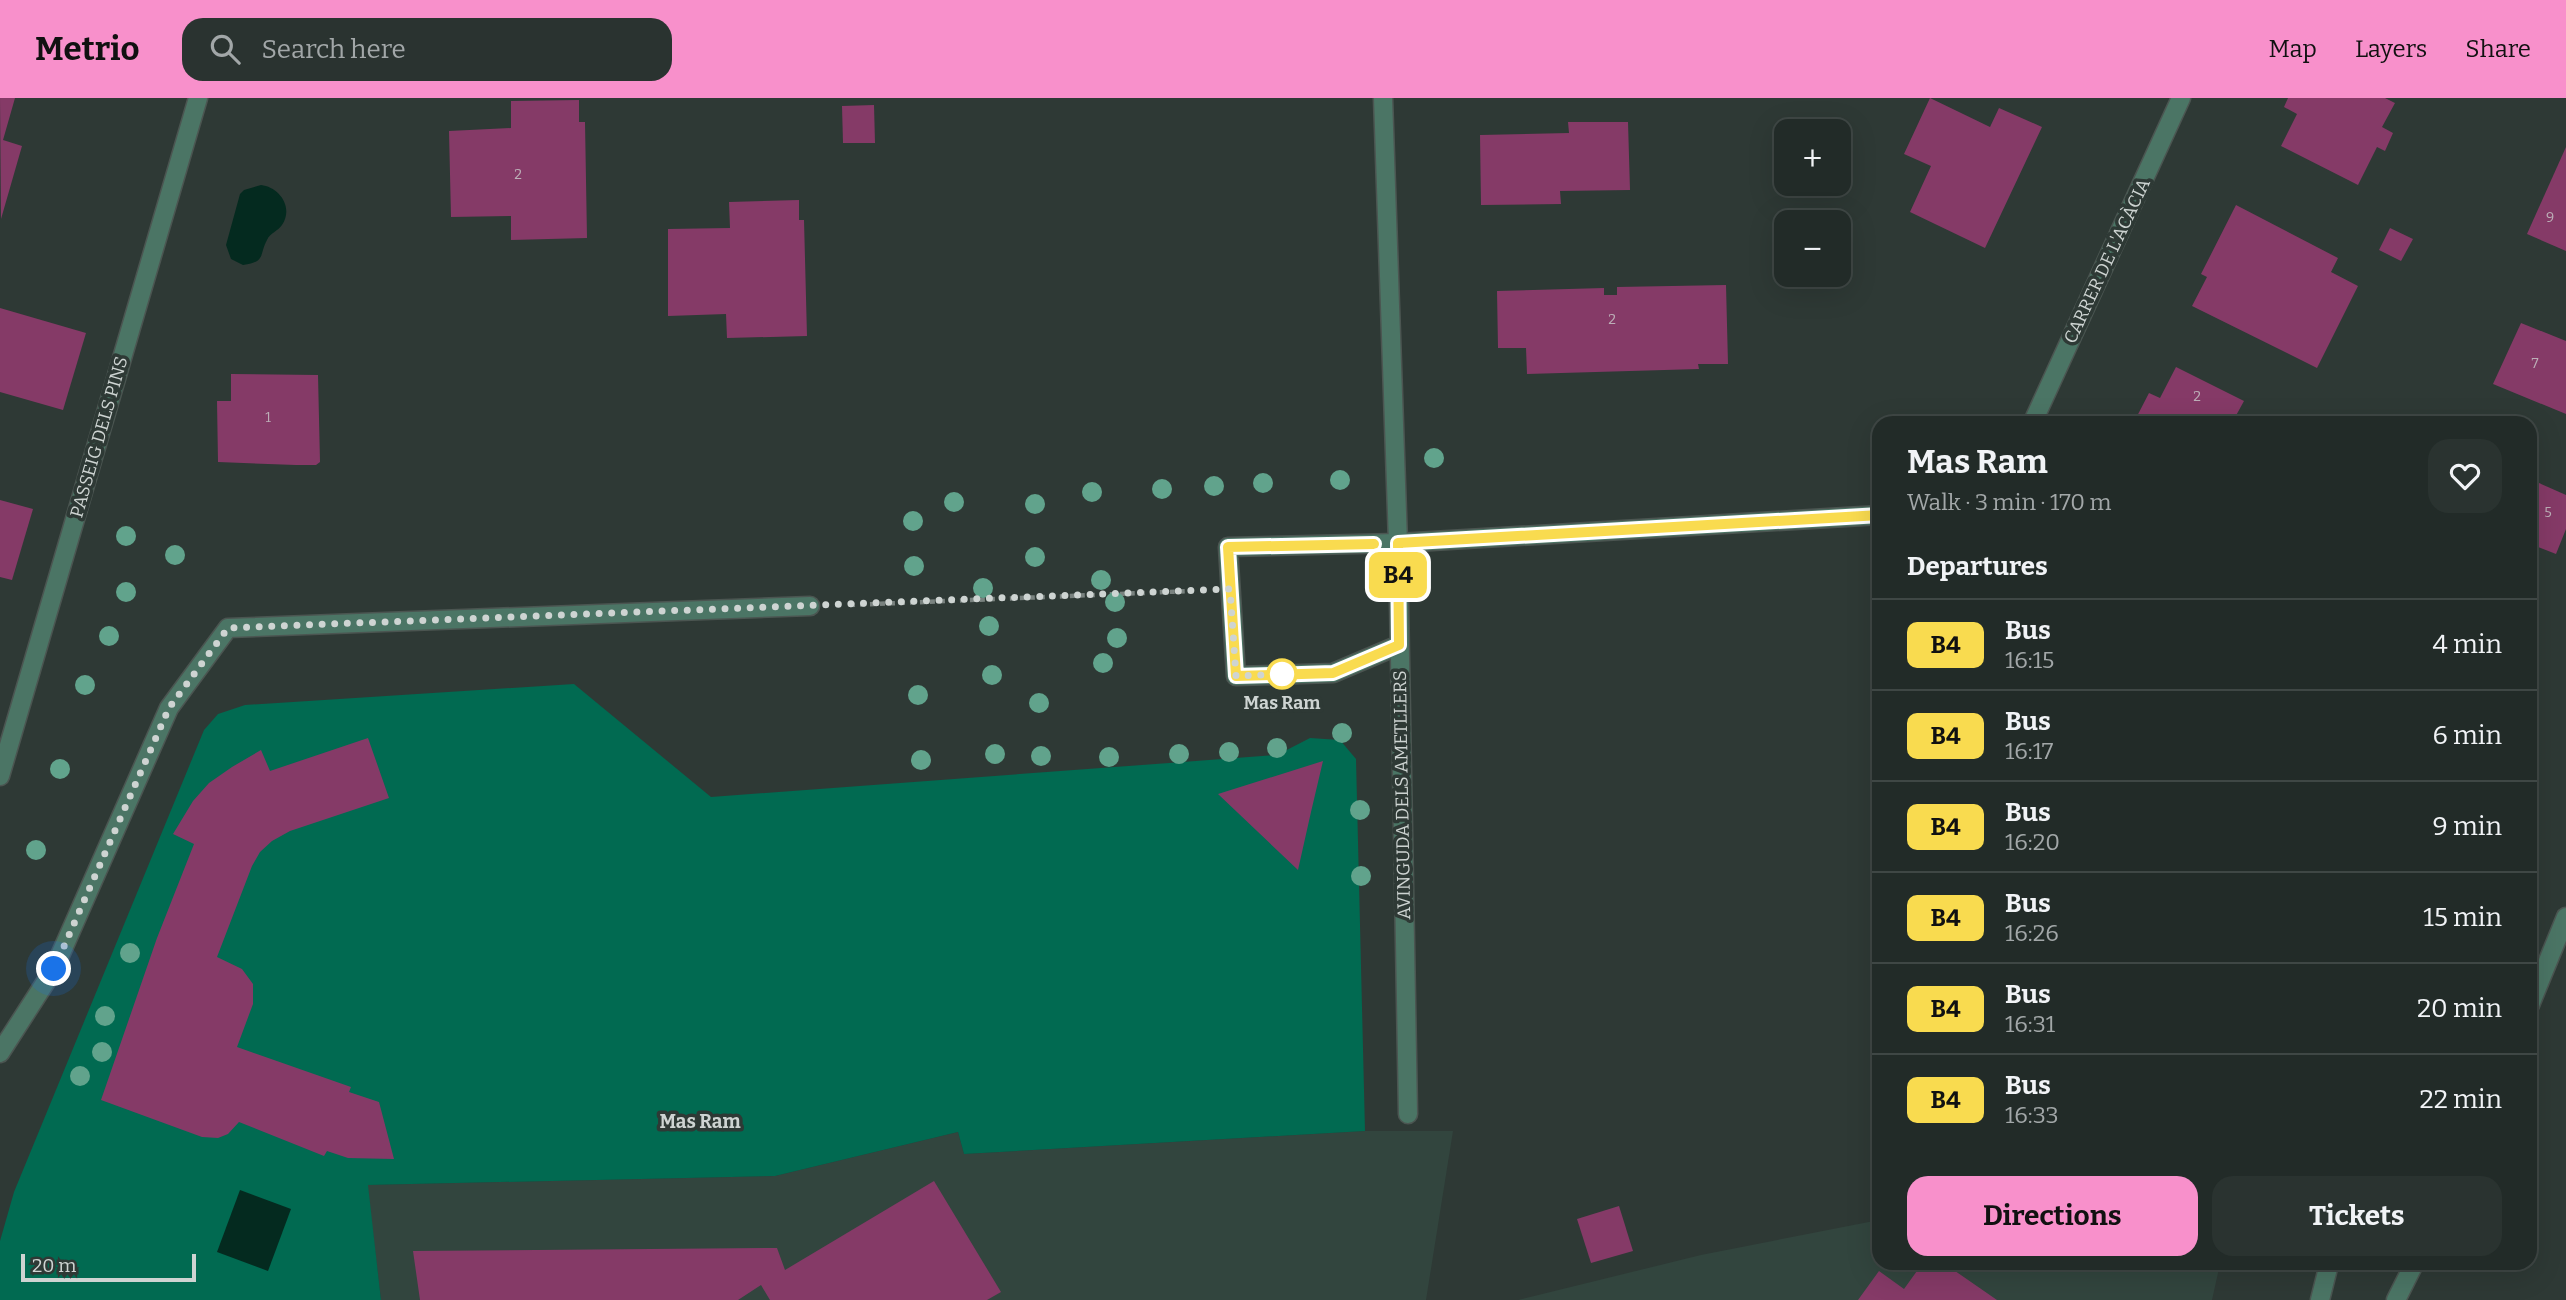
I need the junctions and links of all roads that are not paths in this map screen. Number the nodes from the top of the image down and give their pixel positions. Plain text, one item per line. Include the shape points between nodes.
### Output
1 (198, 98) edge
2 (1383, 98) edge
3 (2181, 98) edge
4 (2036, 416) edge
5 (1872, 515) edge
6 (1398, 543) junction
7 (810, 606) road end
8 (1399, 645) junction
9 (0, 776) edge
10 (2566, 917) edge
11 (2537, 988) edge
12 (0, 1053) edge
13 (1408, 1114) dead end
14 (2328, 1270) edge
15 (2411, 1270) edge
16 (2320, 1300) edge
17 (2396, 1300) edge

1 - 9 street, PASSEIG DELS PINS
2 - 6 street, AVINGUDA DELS AMETLLERS
3 - 4 street, CARRER DE L'ACÀCIA
5 - 6 street
6 - 8 street, AVINGUDA DELS AMETLLERS
6 - 8 street via 1228,547 1236,676 1333,673
7 - 12 street via 228,628 169,708 54,969
8 - 13 street, AVINGUDA DELS AMETLLERS
10 - 11 street
14 - 16 street
15 - 17 street

